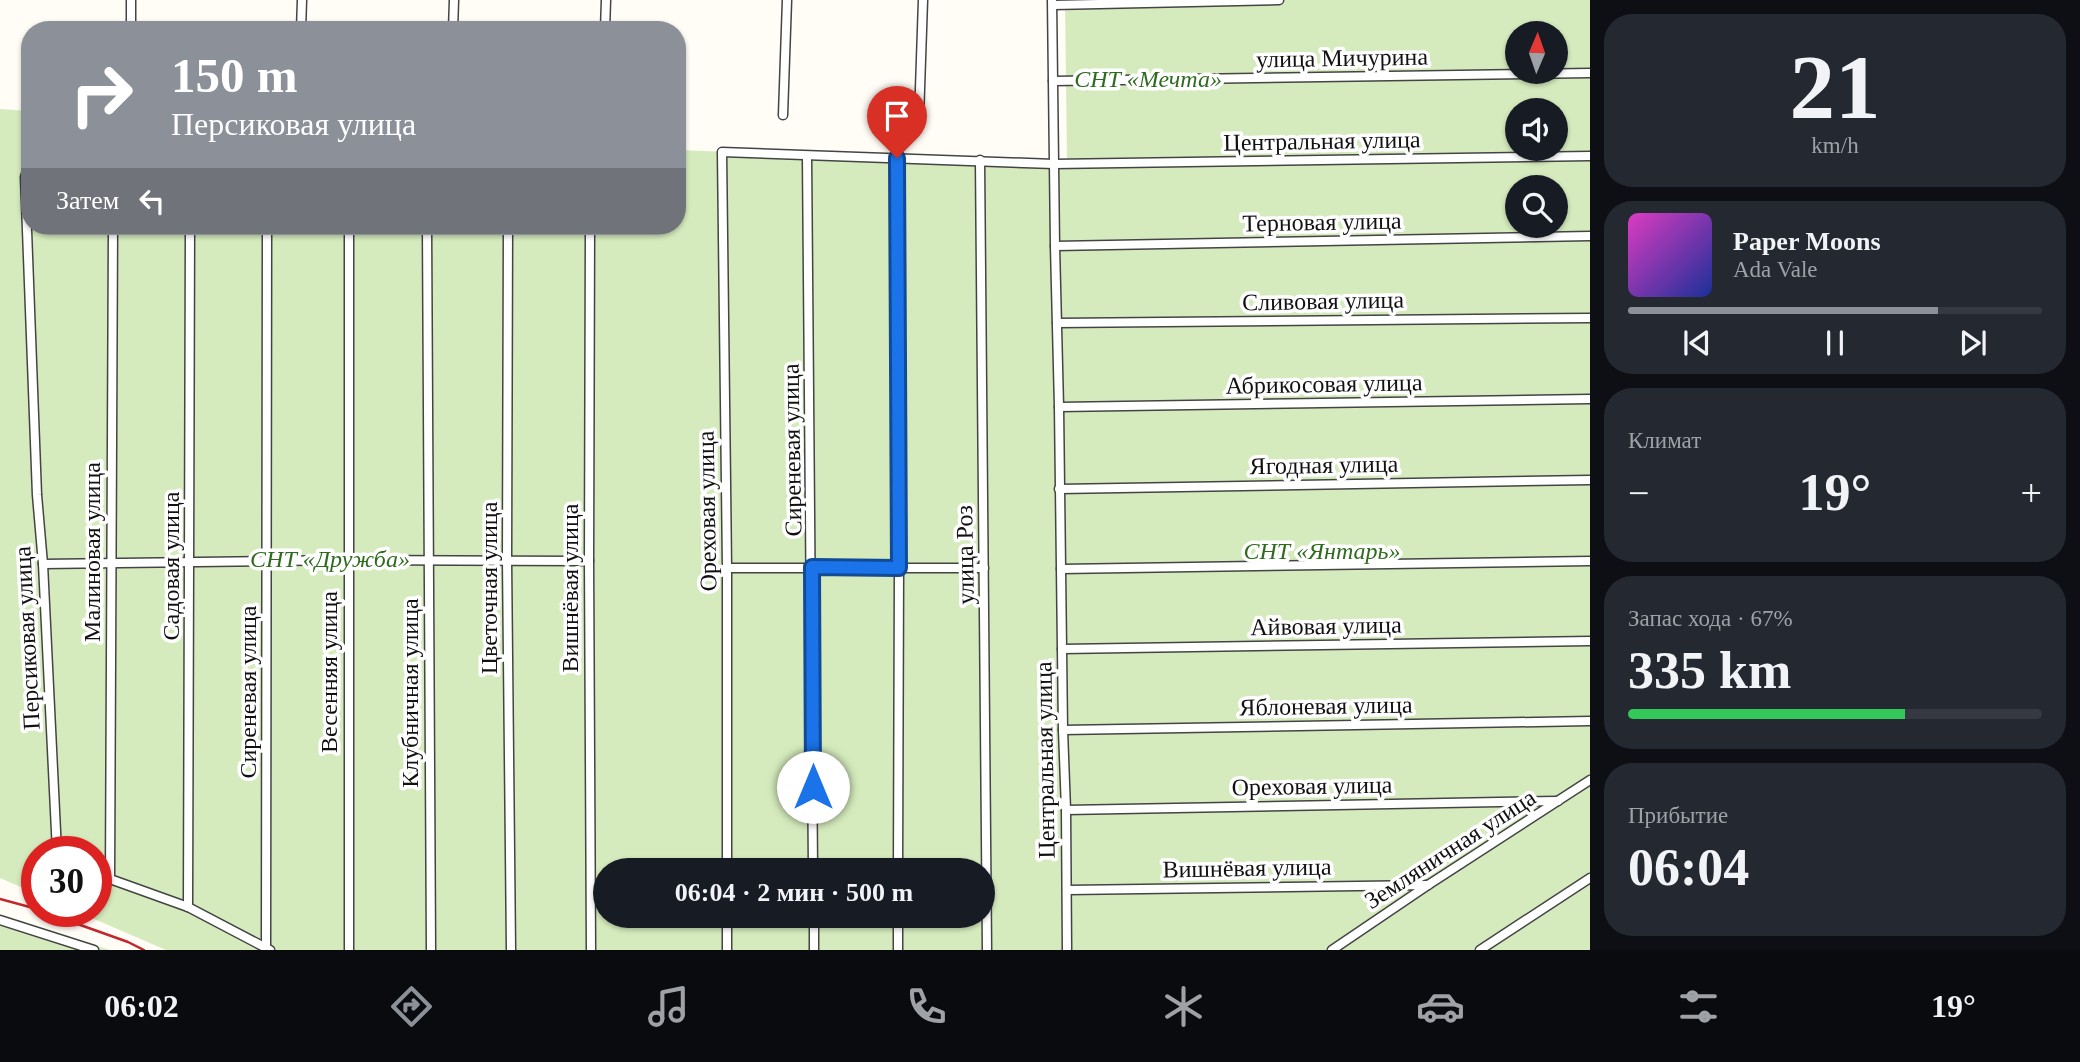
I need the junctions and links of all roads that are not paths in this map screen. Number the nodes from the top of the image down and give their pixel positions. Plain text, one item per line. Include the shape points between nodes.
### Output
1 (131, 0) edge
2 (302, 0) edge
3 (454, 0) edge
4 (606, 0) edge
5 (787, 0) edge
6 (923, 0) edge
7 (1279, 0) edge
8 (1052, 2) edge
9 (131, 21) edge
10 (301, 21) edge
11 (453, 21) edge
12 (605, 21) edge
13 (1590, 73) edge
14 (1053, 81) junction
15 (783, 115) dead end
16 (919, 118) dead end
17 (722, 152) joint
18 (807, 156) junction
19 (1590, 156) edge
20 (897, 158) junction
21 (980, 160) junction
22 (1054, 164) junction
23 (27, 235) edge
24 (113, 235) edge
25 (190, 235) edge
26 (267, 235) edge
27 (349, 235) edge
28 (427, 235) edge
29 (508, 235) edge
30 (590, 235) edge
31 (1590, 236) edge
32 (1055, 246) junction
33 (1590, 318) edge
34 (1057, 323) junction
35 (1590, 399) edge
36 (1059, 407) junction
37 (1590, 480) edge
38 (1059, 489) junction
39 (348, 560) junction
40 (429, 560) junction
41 (507, 560) junction
42 (111, 561) junction
43 (190, 561) junction
44 (268, 561) junction
45 (589, 561) junction
46 (1590, 561) edge
47 (43, 564) junction
48 (812, 567) junction
49 (727, 568) junction
50 (899, 568) junction
51 (984, 568) junction
52 (1060, 569) junction
53 (1590, 641) edge
54 (1062, 649) junction
55 (1590, 721) edge
56 (1063, 730) junction
57 (1590, 780) edge
58 (1558, 801) junction
59 (1066, 810) junction
60 (56, 836) edge
61 (110, 836) edge
62 (727, 858) edge
63 (814, 858) edge
64 (898, 858) edge
65 (1590, 878) edge
66 (112, 880) edge
67 (1428, 885) junction
68 (1068, 890) junction
69 (188, 907) junction
70 (0, 920) edge
71 (727, 928) edge
72 (814, 928) edge
73 (898, 928) edge
74 (268, 949) edge
75 (94, 950) edge
76 (349, 950) edge
77 (431, 950) edge
78 (511, 950) edge
79 (591, 950) edge
80 (727, 950) edge
81 (814, 950) edge
82 (898, 950) edge
83 (987, 950) edge
84 (1067, 950) edge
85 (1332, 950) edge
86 (1480, 950) edge

1 - 9 street
2 - 10 street
3 - 11 street
4 - 12 street
5 - 15 street
6 - 16 street
7 - 8 street
8 - 14 street, Центральная улица
13 - 14 street, улица Мичурина
14 - 22 street, Центральная улица
17 - 18 street, Центральная улица
17 - 49 street, Ореховая улица
18 - 20 street, Центральная улица
18 - 48 street, Сиреневая улица
19 - 22 street, Центральная улица
20 - 21 street, Центральная улица
20 - 50 street
21 - 22 street, Центральная улица
21 - 51 street, улица Роз
22 - 32 street, Центральная улица
23 - 47 street, Персиковая улица
24 - 42 street, Малиновая улица
25 - 43 street, Садовая улица
26 - 44 street, Сиреневая улица
27 - 39 street, Весенняя улица
28 - 40 street, Клубничная улица
29 - 41 street, Цветочная улица
30 - 45 street, Вишнёвая улица
31 - 32 street, Терновая улица
32 - 34 street, Центральная улица
33 - 34 street, Сливовая улица
34 - 36 street, Центральная улица
35 - 36 street, Абрикосовая улица
36 - 38 street, Центральная улица
37 - 38 street, Ягодная улица
38 - 52 street, Центральная улица
39 - 40 street
39 - 44 street
39 - 76 street, Весенняя улица
40 - 41 street
40 - 77 street, Клубничная улица
41 - 45 street
41 - 78 street, Цветочная улица
42 - 43 street
42 - 47 street
42 - 61 street, Малиновая улица
43 - 44 street
43 - 69 street, Садовая улица
44 - 74 street, Сиреневая улица
45 - 79 street, Вишнёвая улица
46 - 52 street
47 - 60 street, Персиковая улица
48 - 49 street
48 - 50 street
48 - 63 street, Сиреневая улица
49 - 62 street, Ореховая улица
50 - 51 street
50 - 64 street
51 - 83 street, улица Роз
52 - 54 street, Центральная улица
53 - 54 street, Айвовая улица
54 - 56 street, Центральная улица
55 - 56 street, Яблоневая улица
56 - 59 street, Центральная улица
57 - 58 street, Земляничная улица
58 - 59 street, Ореховая улица
58 - 67 street, Земляничная улица
59 - 68 street, Центральная улица
65 - 86 street
66 - 69 street
67 - 68 street, Вишнёвая улица
67 - 85 street, Земляничная улица
68 - 84 street, Центральная улица
69 - 74 street
70 - 75 street
71 - 80 street
72 - 81 street
73 - 82 street

